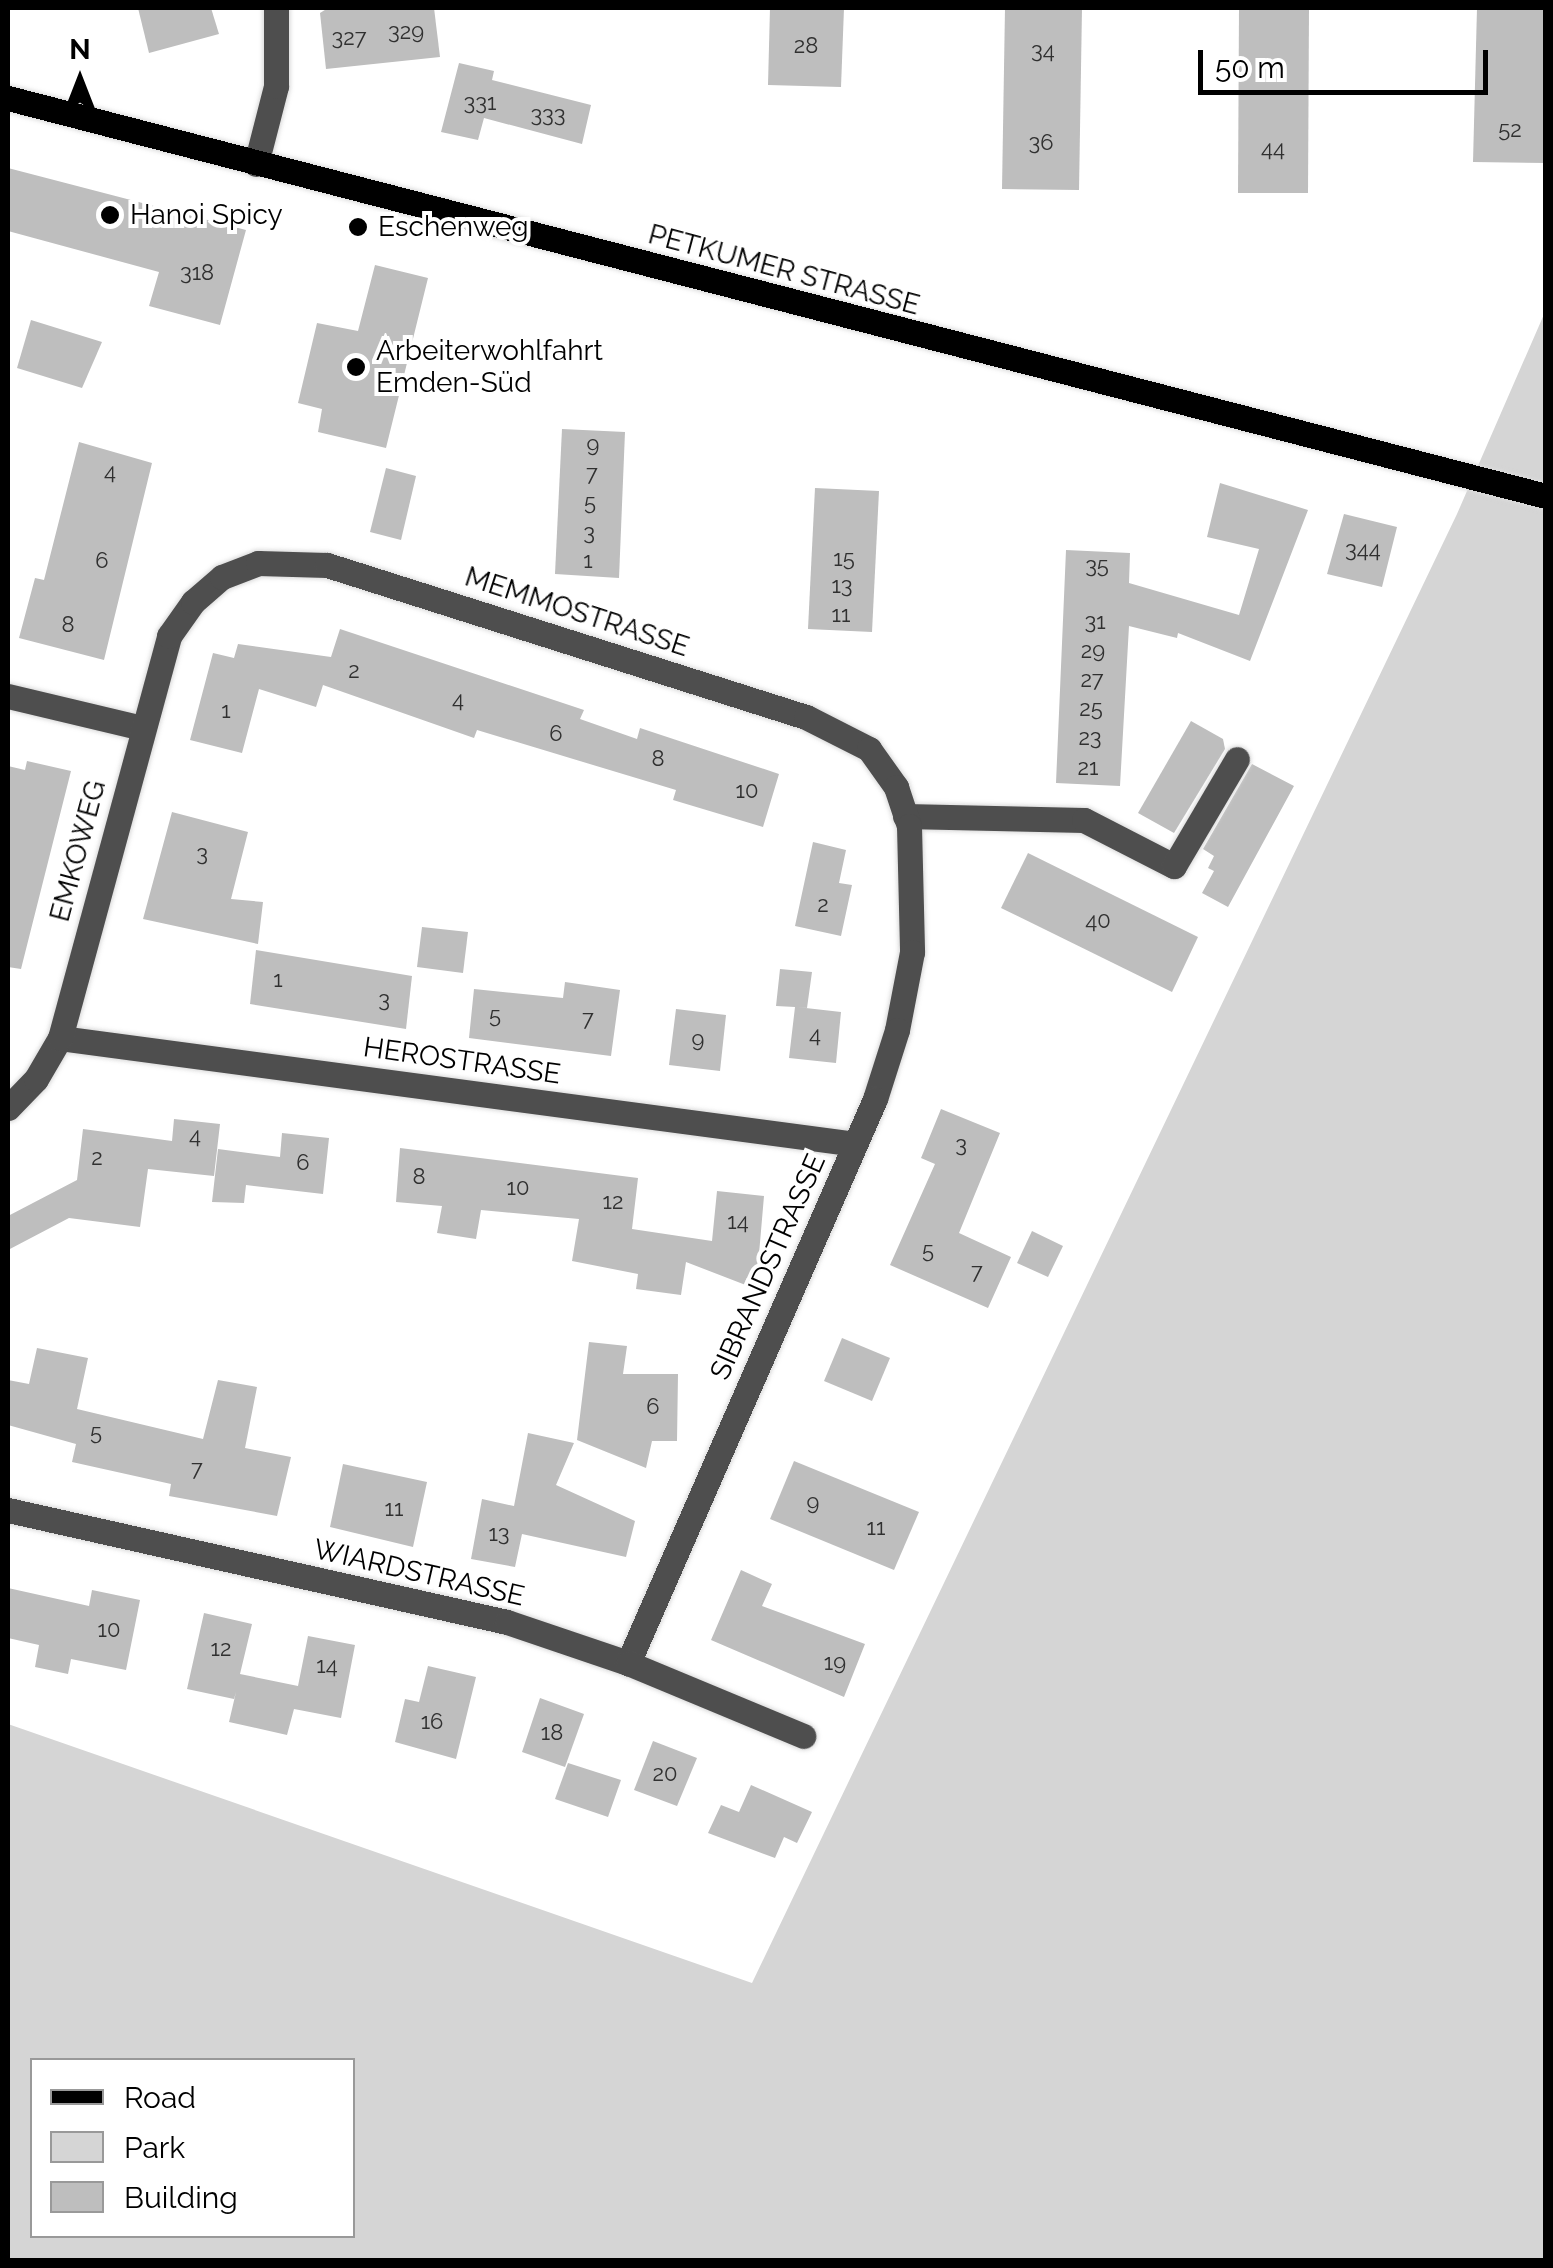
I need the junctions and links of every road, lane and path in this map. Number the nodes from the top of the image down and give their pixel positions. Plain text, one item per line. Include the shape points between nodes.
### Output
1 (276, 8) edge
2 (8, 98) edge
3 (256, 164) junction
4 (1546, 496) edge
5 (193, 602) joint
6 (8, 696) edge
7 (142, 728) junction
8 (1236, 759) dead end
9 (905, 816) junction
10 (910, 882) joint
11 (60, 1038) junction
12 (8, 1108) edge
13 (855, 1144) junction
14 (8, 1510) edge
15 (628, 1663) junction
16 (803, 1736) dead end

1 - 3 street via 276,86
2 - 3 main road, PETKUMER STRASSE
3 - 4 main road, PETKUMER STRASSE
5 - 7 street, EMKOWEG via 170,636
5 - 9 street, MEMMOSTRASSE via 222,577 258,564 327,565 806,717 869,749 896,787
6 - 7 street
7 - 11 street, EMKOWEG
8 - 9 street via 1174,866 1084,820
9 - 10 street, MEMMOSTRASSE
10 - 13 street, SIBRANDSTRASSE via 912,952 898,1030
11 - 12 street, EMKOWEG via 36,1079
11 - 13 street, HEROSTRASSE
13 - 15 street, SIBRANDSTRASSE
14 - 15 street, WIARDSTRASSE via 506,1622
15 - 16 street, WIARDSTRASSE

